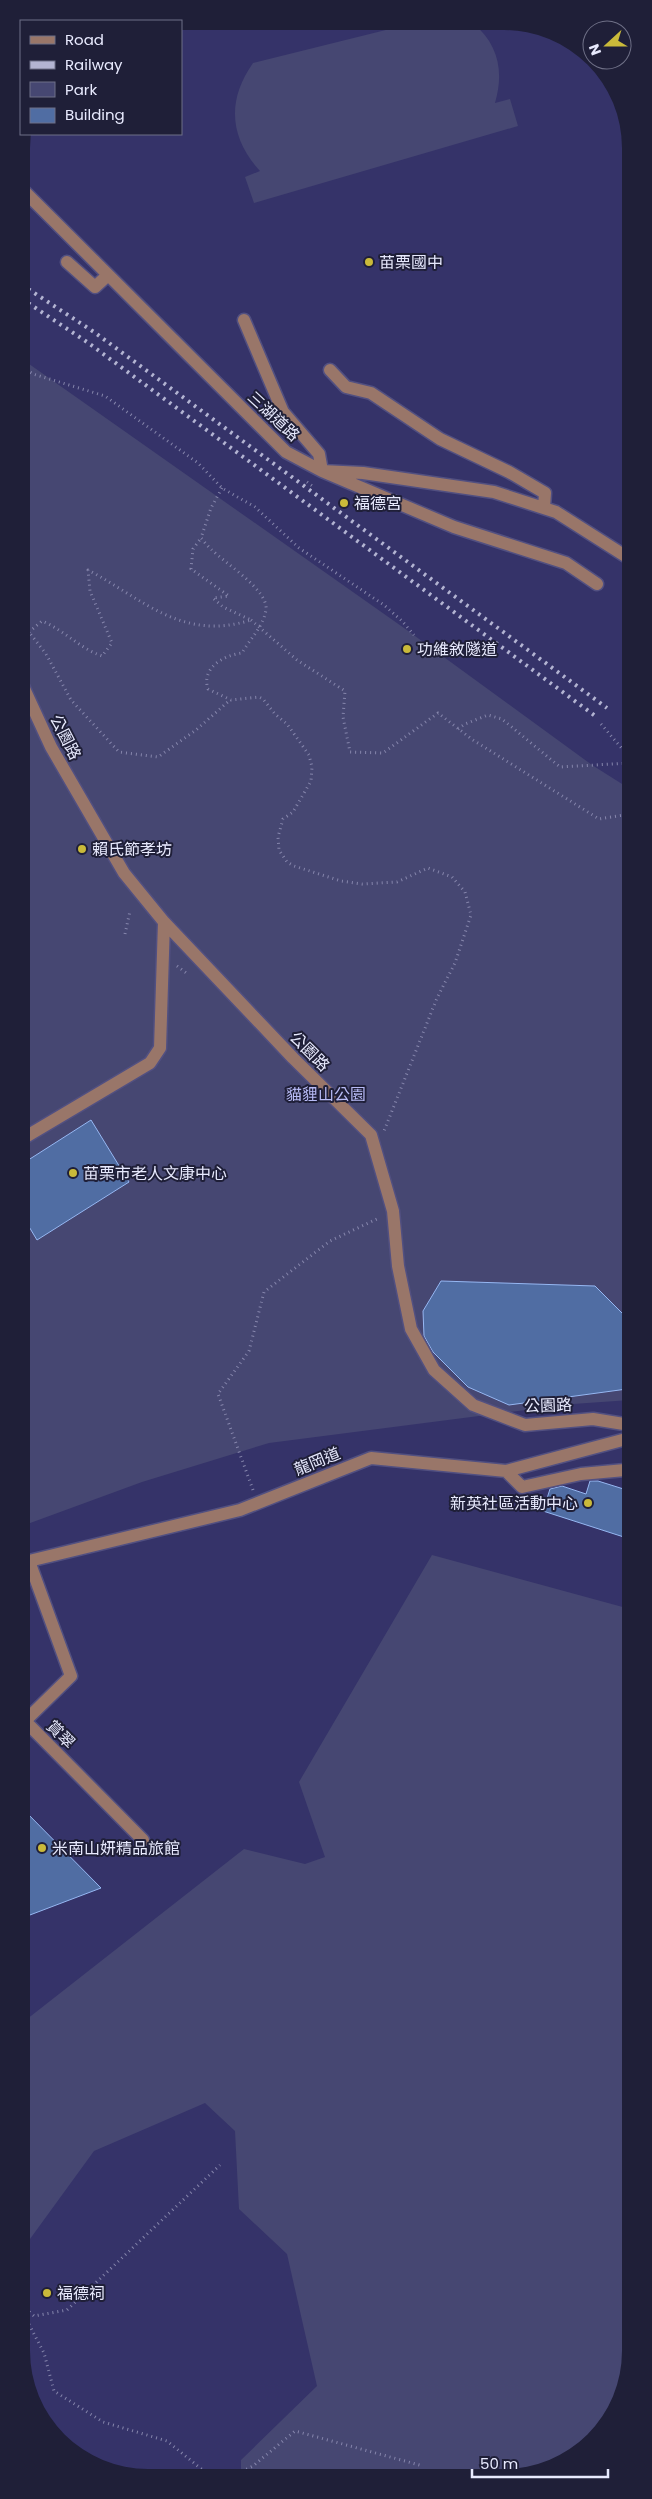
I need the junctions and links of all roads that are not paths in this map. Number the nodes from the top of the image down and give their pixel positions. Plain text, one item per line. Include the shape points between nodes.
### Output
1 (30, 198) edge
2 (67, 262) dead end
3 (108, 275) junction
4 (244, 320) dead end
5 (330, 370) dead end
6 (322, 471) junction
7 (544, 508) junction
8 (622, 554) edge
9 (598, 584) dead end
10 (30, 701) edge
11 (164, 922) junction
12 (30, 1134) edge
13 (622, 1424) edge
14 (622, 1440) edge
15 (622, 1470) edge
16 (506, 1471) junction
17 (30, 1562) edge
18 (30, 1575) edge
19 (30, 1716) edge
20 (30, 1726) edge
21 (143, 1840) dead end

1 - 3 street, 三湖道路
2 - 3 street via 95,287
3 - 6 street, 三湖道路 via 286,452
4 - 6 street via 283,412 319,454
5 - 7 street via 346,387 371,392 440,439 545,493
6 - 7 street, 三湖道路 via 363,473 494,492
6 - 9 street via 454,528 566,562
7 - 8 street, 三湖道路 via 556,512
10 - 11 street, 公園路 via 51,747 124,872
11 - 12 street via 160,1048 150,1063
11 - 13 street, 公園路 via 371,1135 393,1211 398,1266 411,1329 434,1370 473,1405 525,1425 593,1419
14 - 16 street, 龍岡道
15 - 16 street via 581,1474 522,1487
16 - 17 street, 龍岡道 via 371,1458 240,1510
18 - 19 street, 賞翠 via 71,1676
20 - 21 street, 賞翠

